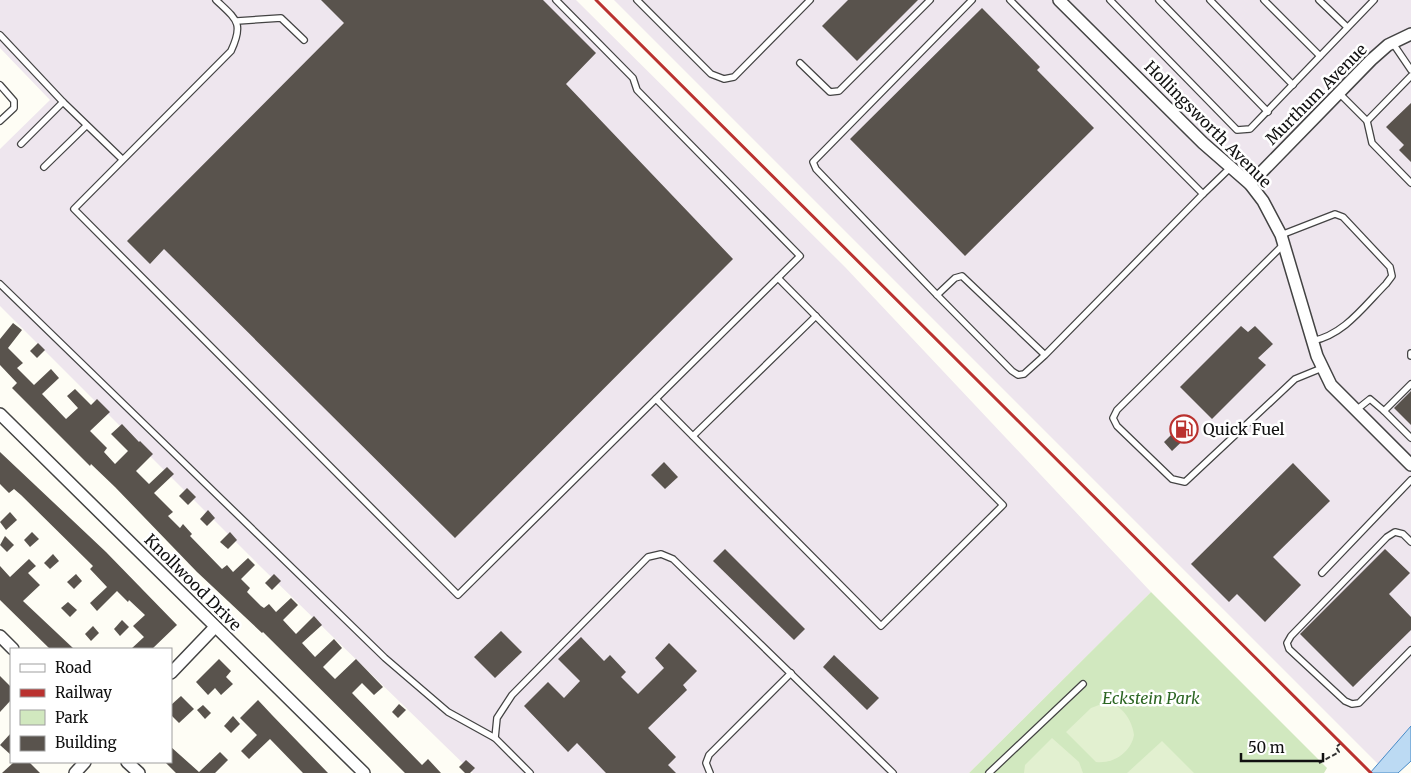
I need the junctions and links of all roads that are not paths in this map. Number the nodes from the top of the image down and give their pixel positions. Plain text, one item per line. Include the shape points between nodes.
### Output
1 (216, 0) edge
2 (556, 0) edge
3 (636, 0) edge
4 (810, 0) edge
5 (930, 0) edge
6 (972, 0) edge
7 (1010, 0) edge
8 (1059, 0) edge
9 (1110, 0) edge
10 (1159, 0) edge
11 (1210, 0) edge
12 (1264, 0) edge
13 (1320, 0) edge
14 (1373, 0) edge
15 (237, 21) junction
16 (1347, 27) junction
17 (1411, 34) edge
18 (0, 35) edge
19 (304, 40) dead end
20 (1392, 42) junction
21 (1320, 56) junction
22 (800, 63) dead end
23 (1411, 70) edge
24 (1411, 76) edge
25 (0, 85) edge
26 (1292, 85) junction
27 (1339, 93) junction
28 (63, 102) junction
29 (1268, 112) junction
30 (0, 121) edge
31 (1367, 121) junction
32 (86, 126) junction
33 (20, 144) dead end
34 (122, 160) junction
35 (44, 167) dead end
36 (1231, 167) junction
37 (1411, 183) edge
38 (1250, 184) junction
39 (1203, 194) junction
40 (1282, 239) junction
41 (778, 278) junction
42 (0, 284) edge
43 (937, 295) junction
44 (816, 316) junction
45 (1312, 341) junction
46 (1045, 355) junction
47 (1322, 368) junction
48 (1411, 384) edge
49 (656, 399) junction
50 (1356, 411) junction
51 (1384, 411) junction
52 (0, 414) edge
53 (693, 436) junction
54 (1411, 438) edge
55 (1411, 465) edge
56 (1411, 480) edge
57 (1411, 542) edge
58 (1322, 573) dead end
59 (215, 627) junction
60 (0, 636) edge
61 (12, 648) edge
62 (1411, 650) edge
63 (172, 672) edge
64 (791, 674) junction
65 (1083, 684) dead end
66 (495, 738) junction
67 (85, 763) edge
68 (129, 763) edge
69 (75, 773) edge
70 (139, 773) edge
71 (364, 773) edge
72 (530, 773) edge
73 (710, 773) edge
74 (893, 773) edge
75 (988, 773) edge

1 - 15 lane
2 - 41 lane via 632,78 637,90 800,256
3 - 4 lane via 711,74 724,79 734,77
5 - 22 lane via 839,91 830,92
6 - 43 lane via 813,162 816,169
7 - 39 lane
8 - 36 street, Hollingsworth Avenue
9 - 29 lane via 1237,130 1250,130
10 - 29 lane
11 - 26 lane
12 - 21 lane
13 - 16 lane
14 - 16 lane
15 - 19 lane via 281,18
15 - 34 lane via 239,34 232,51
16 - 21 lane
17 - 20 street, Murthum Avenue
18 - 28 lane
20 - 23 lane
20 - 27 street, Murthum Avenue
21 - 26 lane
24 - 31 lane
25 - 30 lane via 14,101 14,108
26 - 29 lane
27 - 31 lane
27 - 38 street, Murthum Avenue
28 - 32 lane
28 - 33 lane
31 - 37 lane via 1372,143
32 - 34 lane
32 - 35 lane
34 - 49 lane via 74,208 458,595
36 - 38 street, Hollingsworth Avenue
36 - 39 lane
38 - 40 street, Hollingsworth Avenue via 1263,201
39 - 46 lane
40 - 45 street, Hollingsworth Avenue
40 - 45 lane via 1335,214 1343,217 1390,267 1392,276 1386,284 1338,332
40 - 47 lane via 1117,410 1114,418 1117,426 1172,480 1185,482 1295,379
41 - 44 lane
41 - 49 lane
42 - 66 lane via 385,658 448,712
43 - 46 lane via 955,278 962,276
43 - 46 lane via 1018,375 1024,374
44 - 53 lane
44 - 53 lane via 1003,505 881,626
45 - 47 street, Hollingsworth Avenue
47 - 50 street, Hollingsworth Avenue via 1330,385
48 - 51 lane
49 - 53 lane
50 - 51 lane via 1370,399
50 - 55 street, Hollingsworth Avenue
51 - 54 lane
52 - 59 street, Knollwood Drive
56 - 58 lane
57 - 62 lane via 1396,532 1387,537 1287,643 1289,649 1345,702 1352,704 1359,703
59 - 63 street
59 - 71 street, Knollwood Drive
60 - 61 street
64 - 66 lane via 673,560 661,554 648,557 512,695 497,718
64 - 73 lane via 709,755 706,763
64 - 74 lane
65 - 75 lane
66 - 72 lane
67 - 69 street
68 - 70 street

